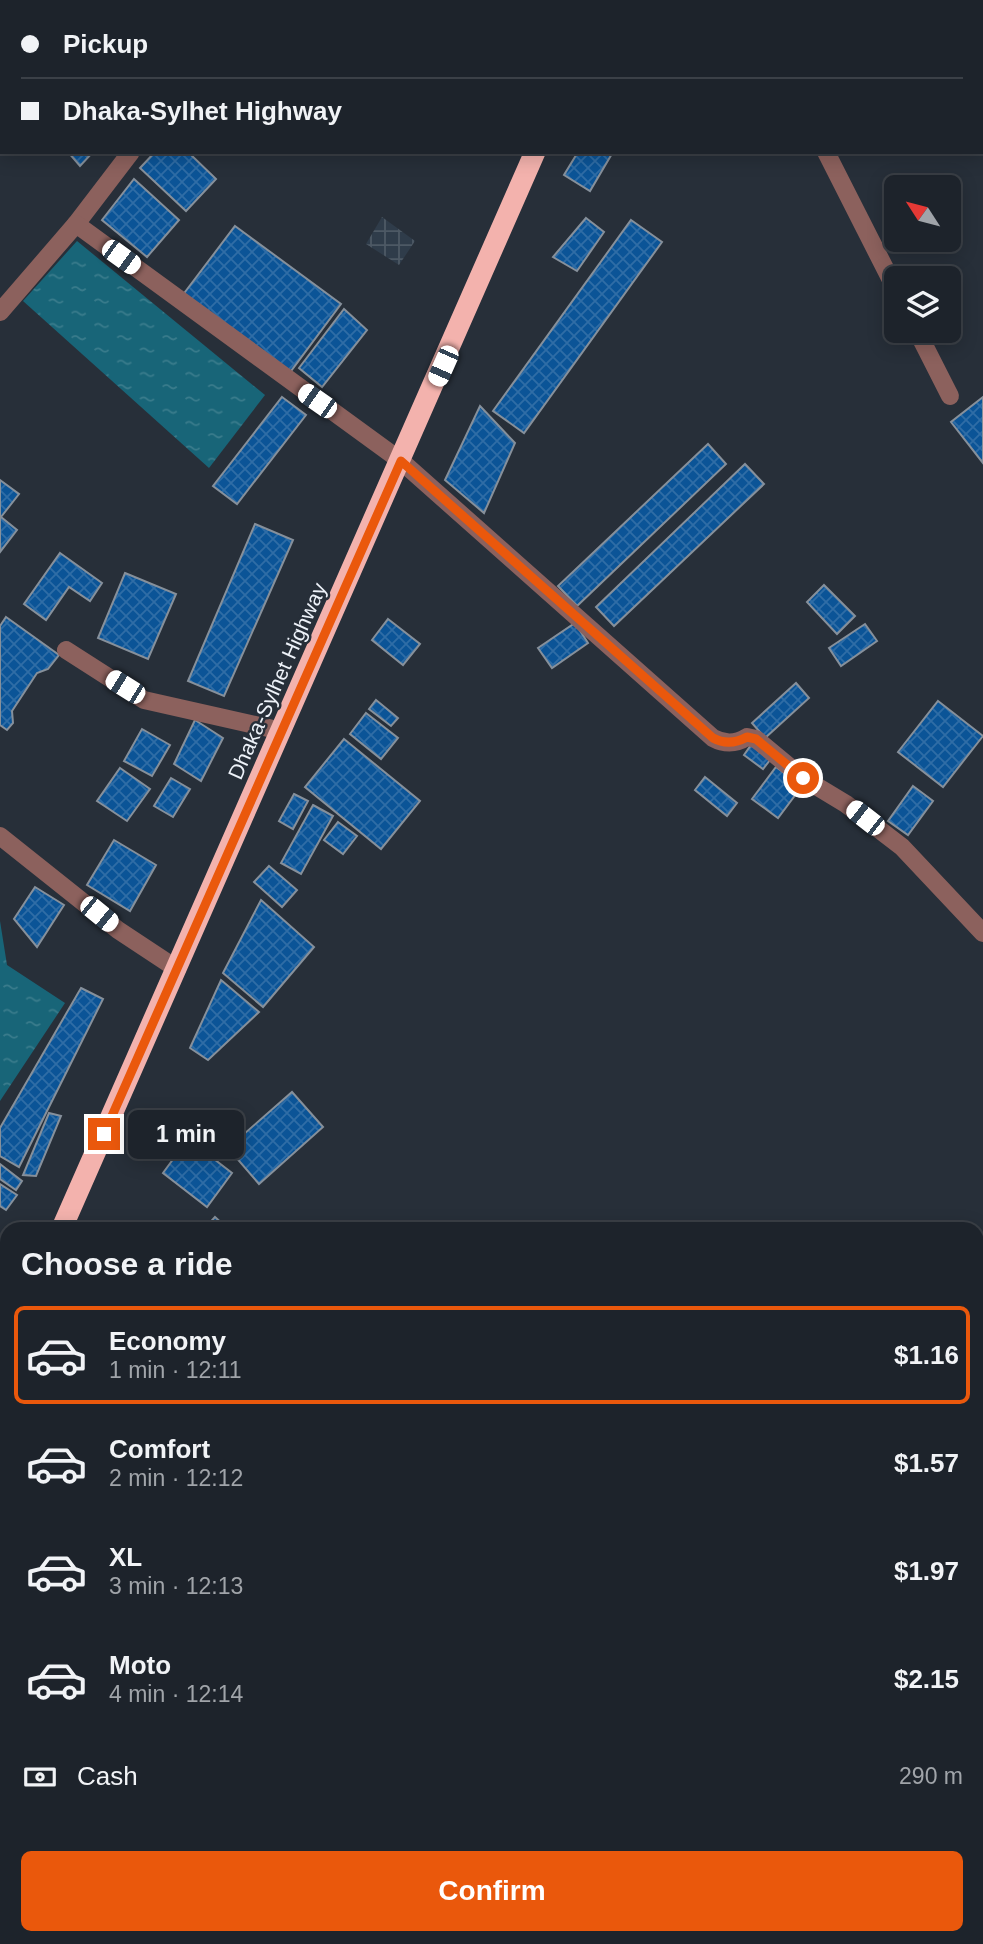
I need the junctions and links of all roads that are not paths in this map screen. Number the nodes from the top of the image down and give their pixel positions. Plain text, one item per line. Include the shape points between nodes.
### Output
1 (129, 154) edge
2 (534, 154) edge
3 (827, 154) edge
4 (76, 224) junction
5 (884, 266) edge
6 (0, 312) edge
7 (923, 343) edge
8 (950, 396) dead end
9 (401, 461) junction
10 (66, 650) dead end
11 (282, 731) junction
12 (0, 835) edge
13 (983, 933) edge
14 (177, 969) junction
15 (65, 1222) edge

1 - 4 street
2 - 9 highway, Dhaka-Sylhet Highway
3 - 5 street
4 - 6 street
4 - 9 street
7 - 8 street
9 - 11 highway, Dhaka-Sylhet Highway
9 - 13 street via 713,738 721,742 756,739 902,847
10 - 11 street via 144,699
11 - 14 highway, Dhaka-Sylhet Highway
12 - 14 street via 118,930
14 - 15 highway, Dhaka-Sylhet Highway

